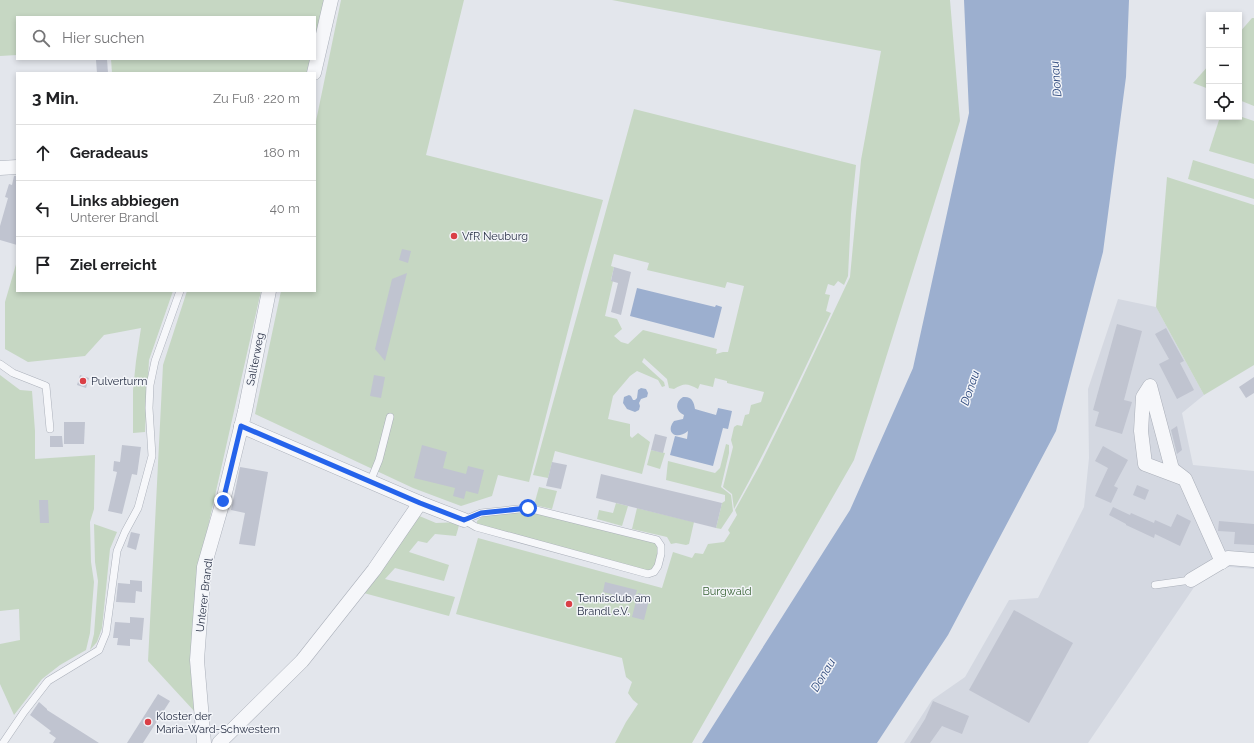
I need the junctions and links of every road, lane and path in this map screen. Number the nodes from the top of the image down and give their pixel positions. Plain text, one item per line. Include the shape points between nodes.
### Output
1 (331, 0) edge
2 (314, 72) edge
3 (16, 166) edge
4 (0, 168) edge
5 (180, 292) edge
6 (269, 292) edge
7 (0, 364) edge
8 (390, 417) dead end
9 (241, 426) junction
10 (50, 429) dead end
11 (1185, 479) junction
12 (370, 482) junction
13 (420, 503) junction
14 (464, 520) junction
15 (1254, 560) edge
16 (1222, 562) junction
17 (1191, 580) joint
18 (1155, 586) dead end
19 (3, 743) edge
20 (204, 743) edge
21 (219, 743) edge

1 - 2 street
3 - 4 street
5 - 19 lane via 155,361 149,408 152,456 138,508 117,551 106,634 99,650 48,681
6 - 9 street, Saliterweg
7 - 10 lane via 13,373 46,386
8 - 12 lane via 379,460
9 - 12 street
9 - 20 street, Unterer Brandl via 204,567 197,660
11 - 11 street via 1172,468 1150,386 1143,397 1141,431 1145,464
11 - 16 street
12 - 13 street
13 - 14 street
13 - 21 street via 374,570 302,661
14 - 14 lane via 476,527 648,574 654,572 658,566 661,554 661,546 657,540 528,508 481,513
15 - 16 street via 1228,558
16 - 17 street
17 - 18 lane

